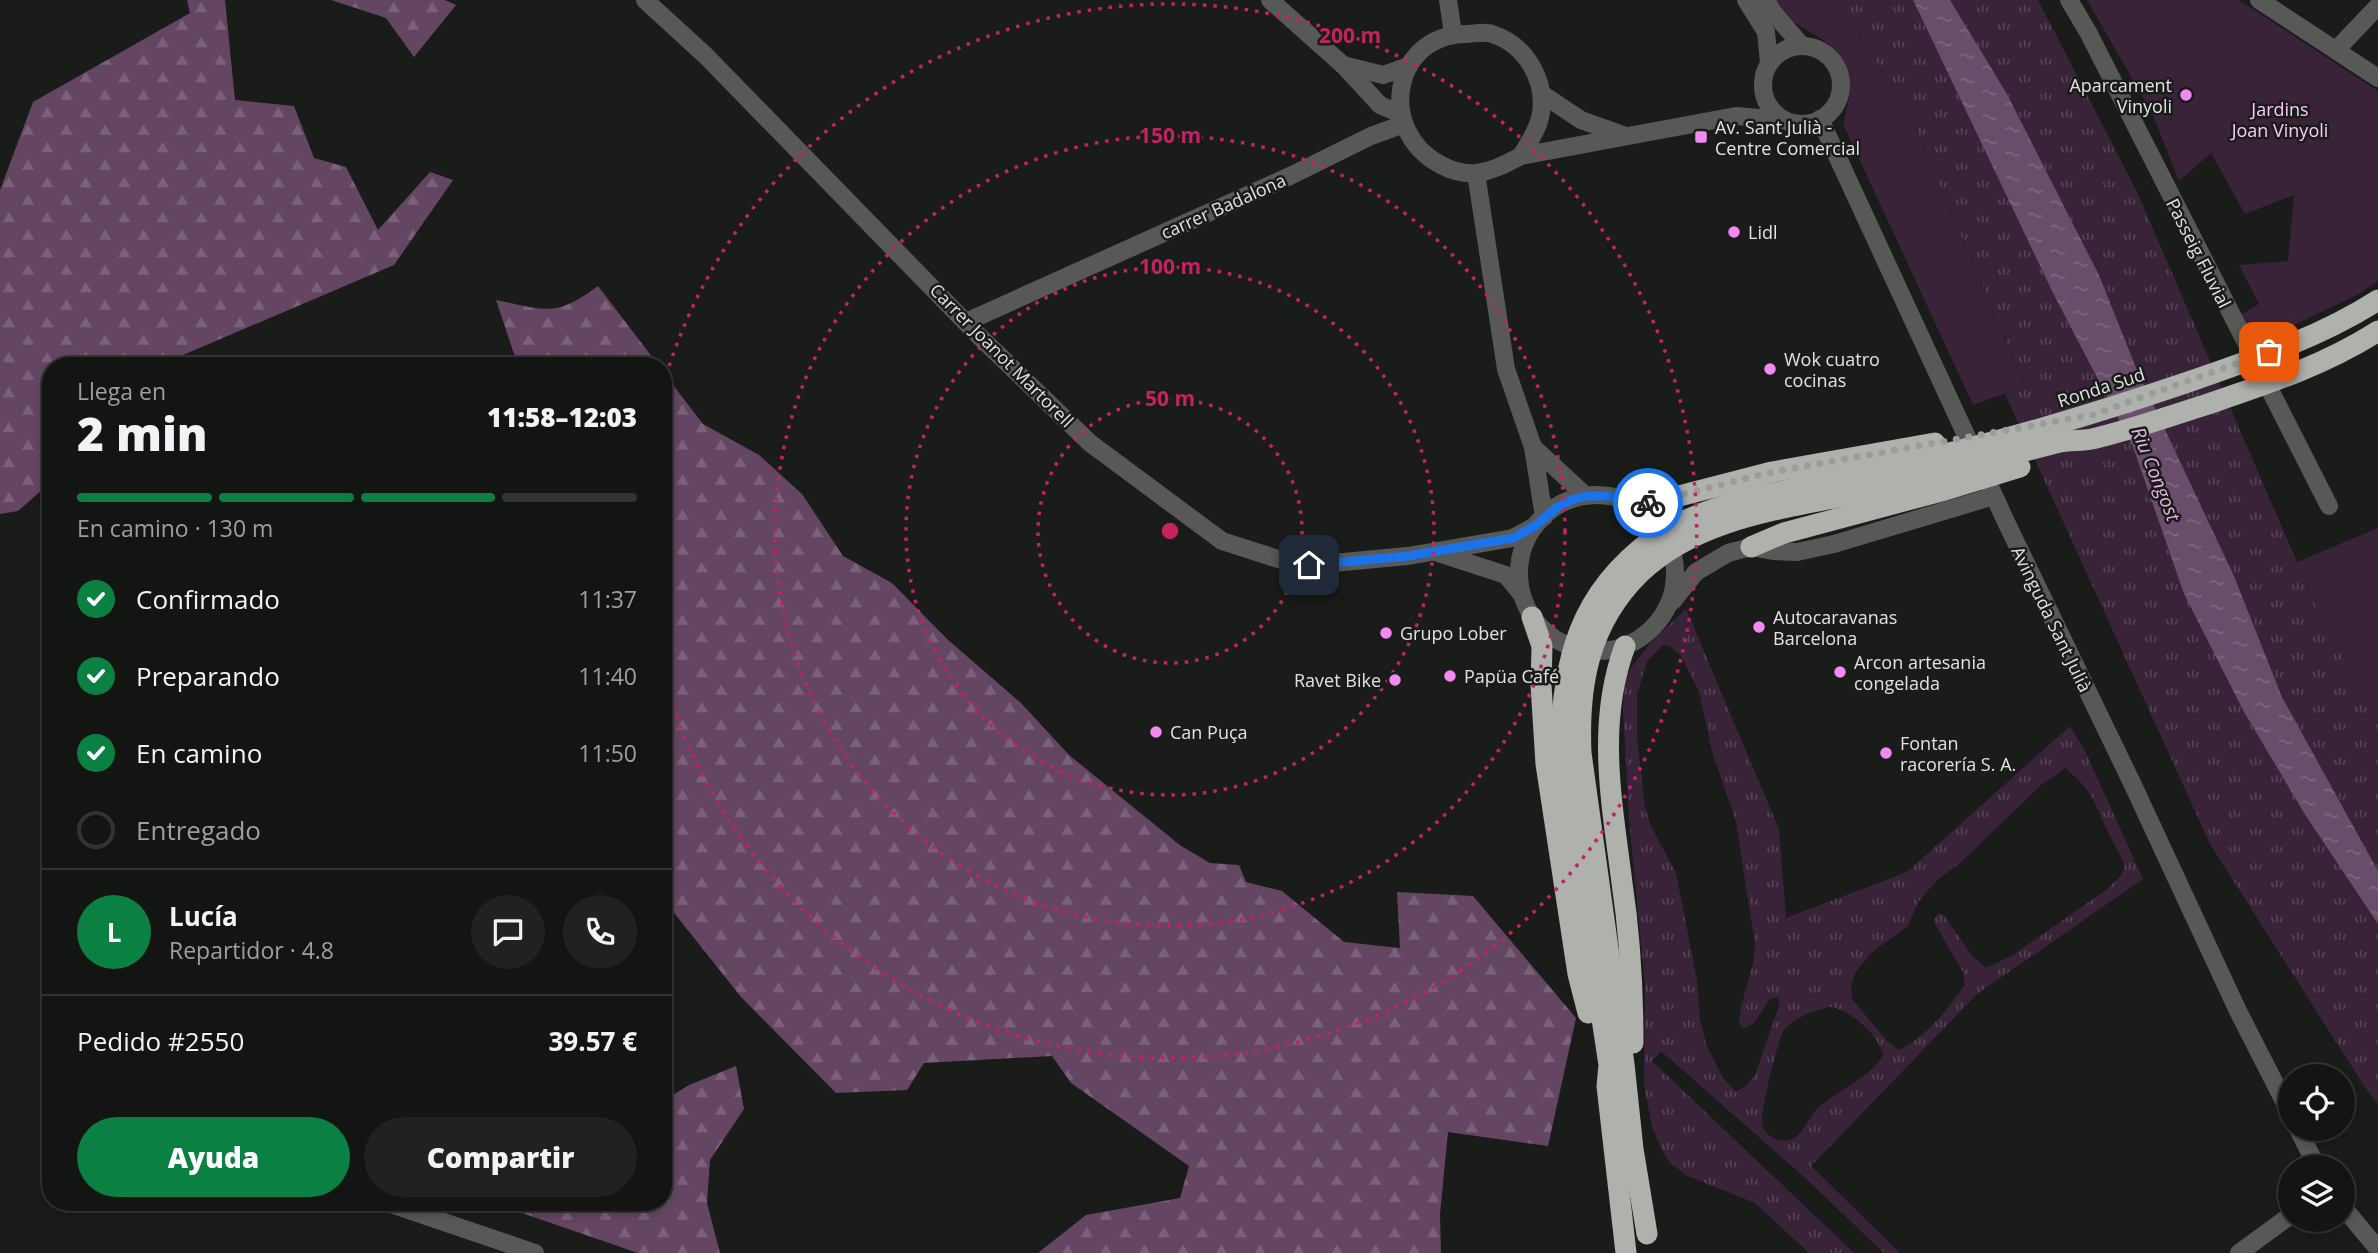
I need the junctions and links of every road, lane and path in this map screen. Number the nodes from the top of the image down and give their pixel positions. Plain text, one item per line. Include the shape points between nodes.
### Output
1 (645, 0) edge
2 (1270, 0) edge
3 (1448, 0) edge
4 (1746, 0) edge
5 (1766, 0) edge
6 (2069, 0) edge
7 (2259, 0) edge
8 (2378, 6) edge
9 (1453, 34) junction
10 (1802, 46) junction
11 (2336, 50) junction
12 (1769, 63) junction
13 (1343, 65) junction
14 (1409, 66) junction
15 (2378, 78) edge
16 (1762, 88) junction
17 (1542, 94) junction
18 (1736, 116) junction
19 (1402, 119) junction
20 (1821, 119) junction
21 (1783, 120) junction
22 (1623, 135) junction
23 (1521, 156) junction
24 (1476, 173) junction
25 (2378, 300) edge
26 (966, 322) junction
27 (2378, 331) edge
28 (2378, 342) edge
29 (2348, 350) junction
30 (1533, 447) junction
31 (1934, 467) junction
32 (1587, 496) junction
33 (1994, 496) junction
34 (1635, 505) junction
35 (2329, 506) dead end
36 (1540, 521) junction
37 (1751, 547) junction
38 (1432, 551) junction
39 (1522, 595) junction
40 (1668, 606) junction
41 (1532, 617) junction
42 (1625, 646) junction
43 (1586, 859) junction
44 (1607, 1086) junction
45 (2278, 1089) edge
46 (411, 1211) edge
47 (2355, 1221) edge
48 (2278, 1224) edge
49 (1648, 1243) edge
50 (2378, 1249) edge
51 (535, 1253) edge
52 (1626, 1253) edge
53 (2239, 1253) edge

1 - 26 street, Carrer Joanot Martorell via 706,56
2 - 13 street
3 - 9 street
4 - 12 street via 1766,32
5 - 10 street
6 - 35 street, Passeig Fluvial
7 - 11 street
8 - 11 street
9 - 14 street via 1442,36
9 - 17 street via 1491,33 1520,50 1535,70
10 - 12 street via 1778,54
10 - 20 street via 1826,54 1840,75 1837,100
11 - 15 street
12 - 16 street
13 - 14 street via 1382,75
13 - 19 street via 1380,105
14 - 19 street via 1401,90
16 - 18 street
16 - 21 street via 1773,112
17 - 22 street via 1581,120
17 - 23 street via 1540,119
18 - 21 street
18 - 22 street
19 - 24 street via 1409,138 1425,157 1452,171
19 - 26 street, carrer Badalona via 1290,176
20 - 21 street via 1796,124
20 - 33 street, Avinguda Sant Julià
22 - 23 street
23 - 24 street
24 - 30 street via 1506,369
25 - 31 highway, Ronda Sud via 2250,360
26 - 38 street, Carrer Joanot Martorell via 1090,443 1222,541 1300,566
27 - 29 highway
28 - 29 highway
29 - 31 highway via 2257,388 2090,439 2067,452
30 - 32 street
30 - 36 street
31 - 34 highway via 1772,472
31 - 37 highway
31 - 43 highway, Ronda Sud via 1747,508 1705,512 1654,539 1626,561 1581,626 1562,702 1561,747
32 - 34 street via 1609,496
32 - 36 street via 1571,500
33 - 37 street via 1797,552
33 - 45 street, Avinguda Sant Julià
34 - 40 street via 1653,519 1671,548 1675,582
36 - 38 street, Carrer Joanot Martorell via 1513,538
36 - 39 street via 1523,551
37 - 40 street via 1728,553 1696,572
38 - 39 street via 1506,575
39 - 41 street
40 - 42 street via 1643,636
41 - 42 street via 1561,643 1580,650 1609,651
41 - 44 highway via 1542,646 1546,764 1576,961 1598,1066
42 - 49 highway via 1615,673 1607,750 1630,966
43 - 44 highway via 1609,1065
43 - 49 highway via 1624,1064
44 - 52 highway
46 - 51 street
47 - 50 street
48 - 53 street

